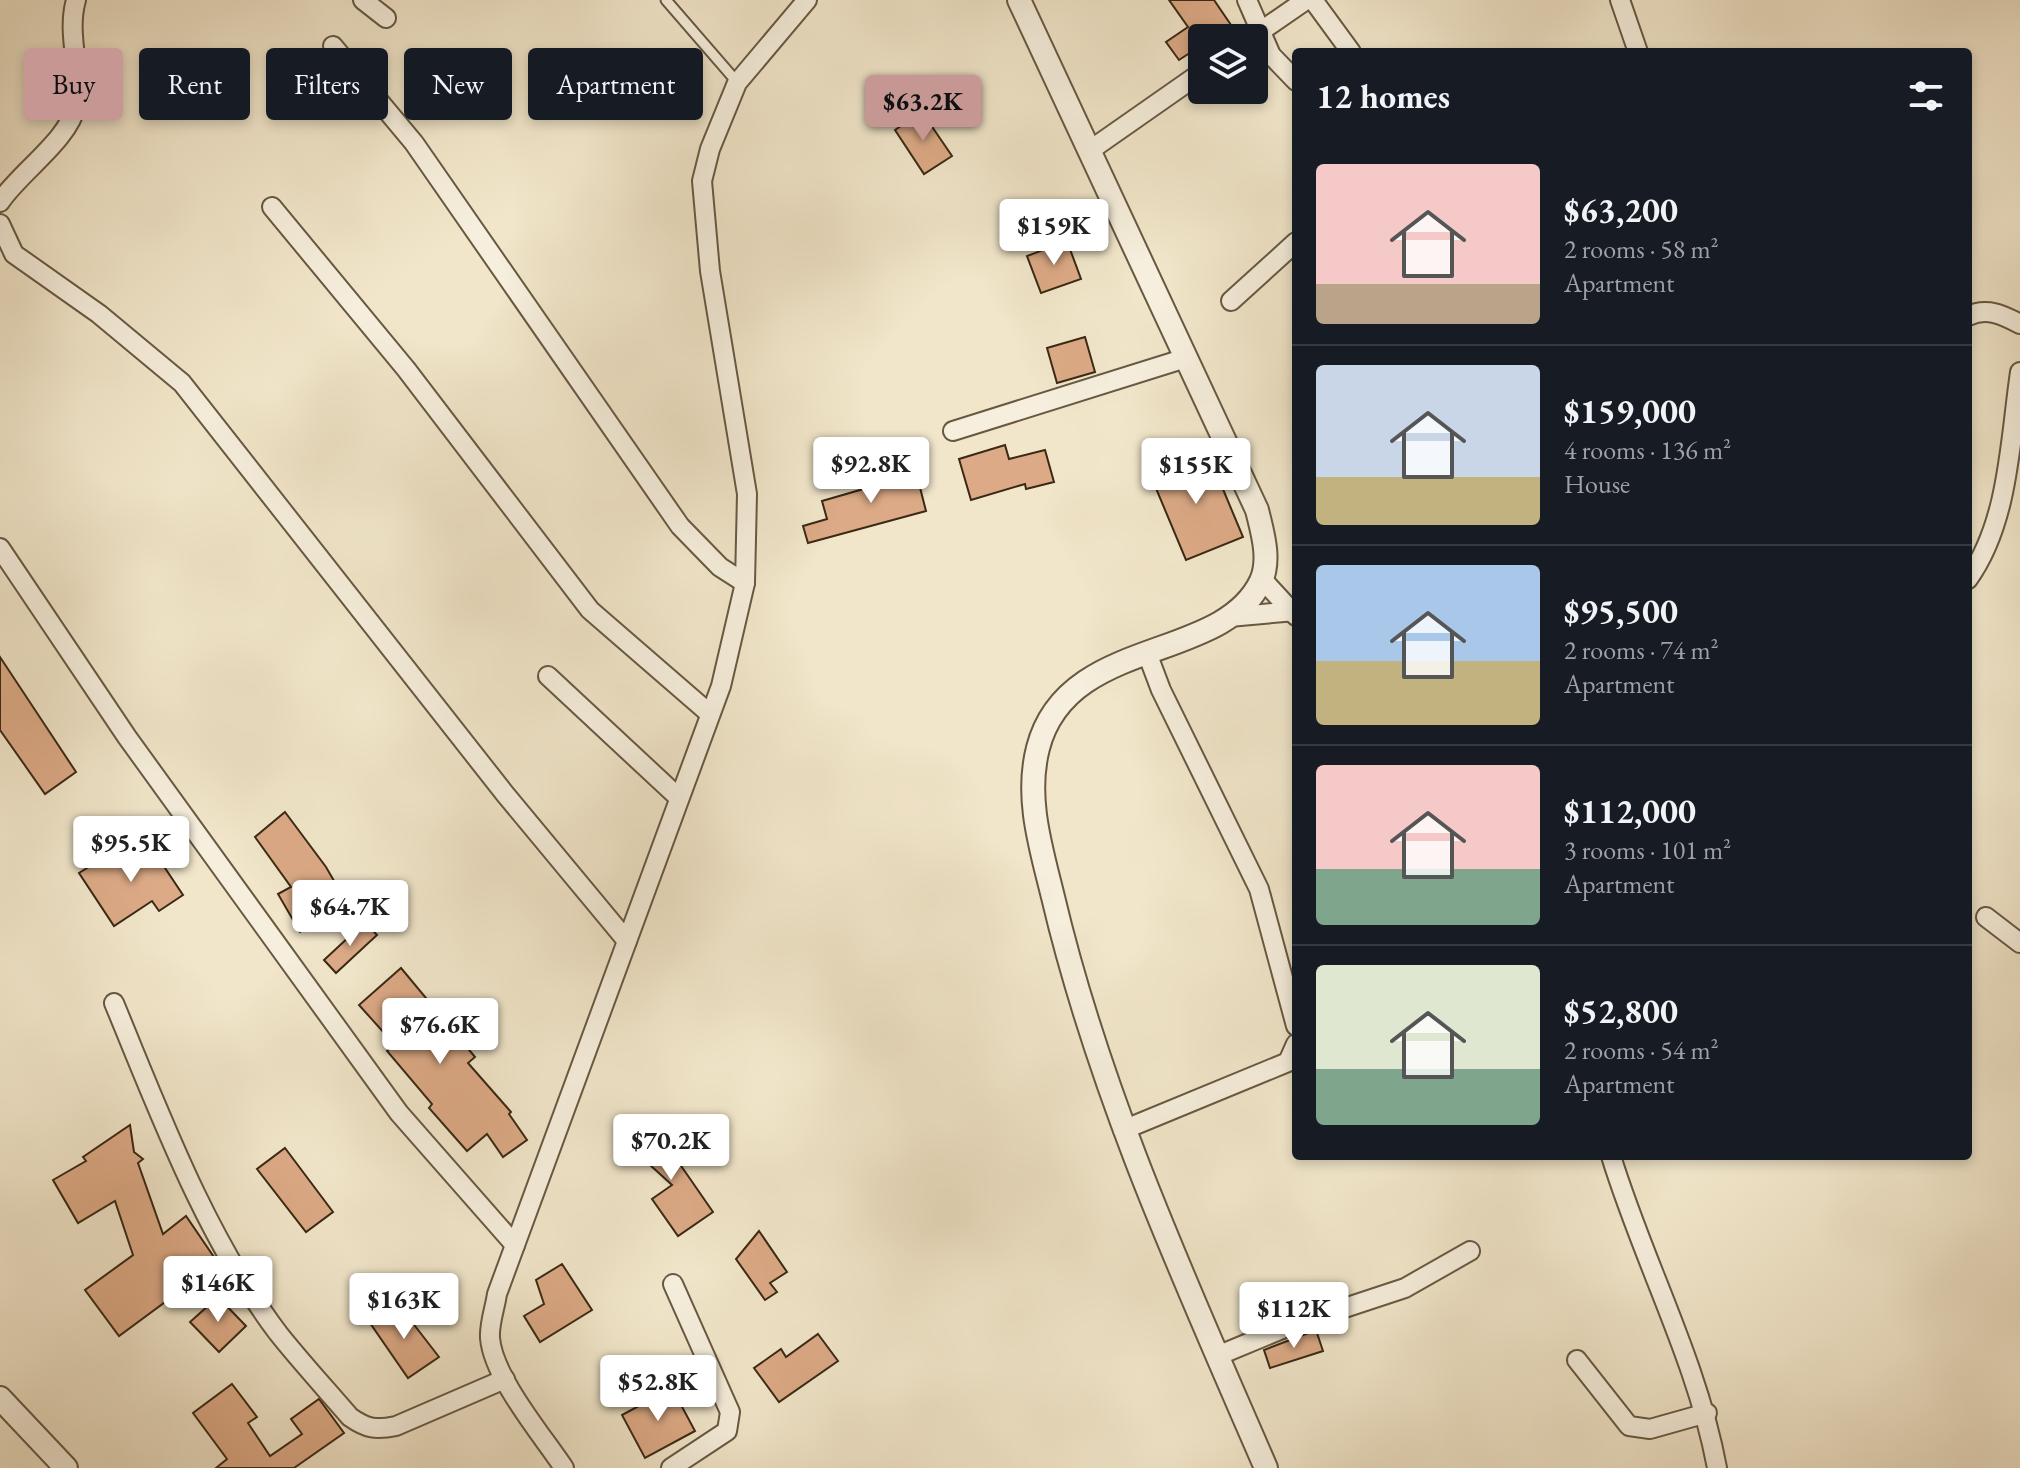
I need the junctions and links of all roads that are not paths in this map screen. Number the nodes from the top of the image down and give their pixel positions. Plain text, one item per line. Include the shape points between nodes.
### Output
1 (76, 0) edge
2 (363, 0) edge
3 (666, 0) edge
4 (807, 0) edge
5 (1019, 0) edge
6 (1247, 0) edge
7 (1306, 0) edge
8 (1313, 0) edge
9 (1620, 0) edge
10 (386, 18) dead end
11 (1252, 24) edge
12 (1268, 26) edge
13 (333, 46) dead end
14 (1348, 48) edge
15 (1637, 48) edge
16 (1268, 51) edge
17 (1292, 77) edge
18 (1188, 82) edge
19 (737, 83) junction
20 (1089, 151) junction
21 (0, 202) edge
22 (272, 207) dead end
23 (0, 224) edge
24 (1292, 246) edge
25 (1231, 301) dead end
26 (1972, 315) edge
27 (2020, 324) edge
28 (1186, 358) junction
29 (2020, 372) edge
30 (953, 431) dead end
31 (2003, 489) junction
32 (2020, 501) edge
33 (0, 548) edge
34 (1972, 574) edge
35 (1262, 579) junction
36 (745, 583) junction
37 (1292, 610) edge
38 (1292, 613) edge
39 (1229, 617) junction
40 (1147, 653) junction
41 (548, 676) dead end
42 (710, 714) junction
43 (679, 798) junction
44 (1986, 917) dead end
45 (627, 941) junction
46 (2020, 943) edge
47 (114, 1003) dead end
48 (1292, 1011) edge
49 (1292, 1053) edge
50 (1123, 1130) junction
51 (1612, 1160) edge
52 (515, 1245) junction
53 (1470, 1251) dead end
54 (673, 1284) dead end
55 (1217, 1356) junction
56 (1577, 1360) dead end
57 (505, 1379) junction
58 (0, 1398) edge
59 (1707, 1413) junction
60 (66, 1468) edge
61 (564, 1468) edge
62 (671, 1468) edge
63 (1266, 1468) edge
64 (1717, 1468) edge

1 - 21 street via 71,16 76,108 55,142
2 - 10 street
3 - 19 lane
4 - 19 street
5 - 20 street
6 - 11 street
7 - 12 street
8 - 14 street
9 - 15 street
13 - 36 street via 414,143 680,526 720,567
16 - 17 street
18 - 20 street
19 - 36 street via 702,181 710,271 747,494
20 - 28 street
22 - 42 street via 406,369 590,610
23 - 45 street via 14,254 99,314 182,383
24 - 25 street
26 - 27 street via 2001,314
28 - 30 street
28 - 35 street via 1257,510 1265,544
29 - 31 street
31 - 32 street
31 - 34 street via 1986,555
33 - 52 street via 127,737 399,1113
35 - 37 street
35 - 39 street
36 - 42 street
38 - 39 street
39 - 40 street
40 - 48 street via 1259,889
40 - 50 street via 1098,673 1059,706 1045,727 1032,778 1037,831 1066,954
41 - 43 street
42 - 43 street
43 - 45 street
44 - 46 street
45 - 52 street
47 - 57 street via 235,1265 277,1331 350,1417 379,1430 396,1426
49 - 50 street via 1288,1062
50 - 55 street
51 - 59 street
52 - 57 street via 497,1294 490,1339
53 - 55 street via 1405,1288
54 - 62 street via 730,1412 727,1431
55 - 63 street
56 - 59 street via 1629,1426 1650,1429
57 - 61 street
58 - 60 street
59 - 64 street

